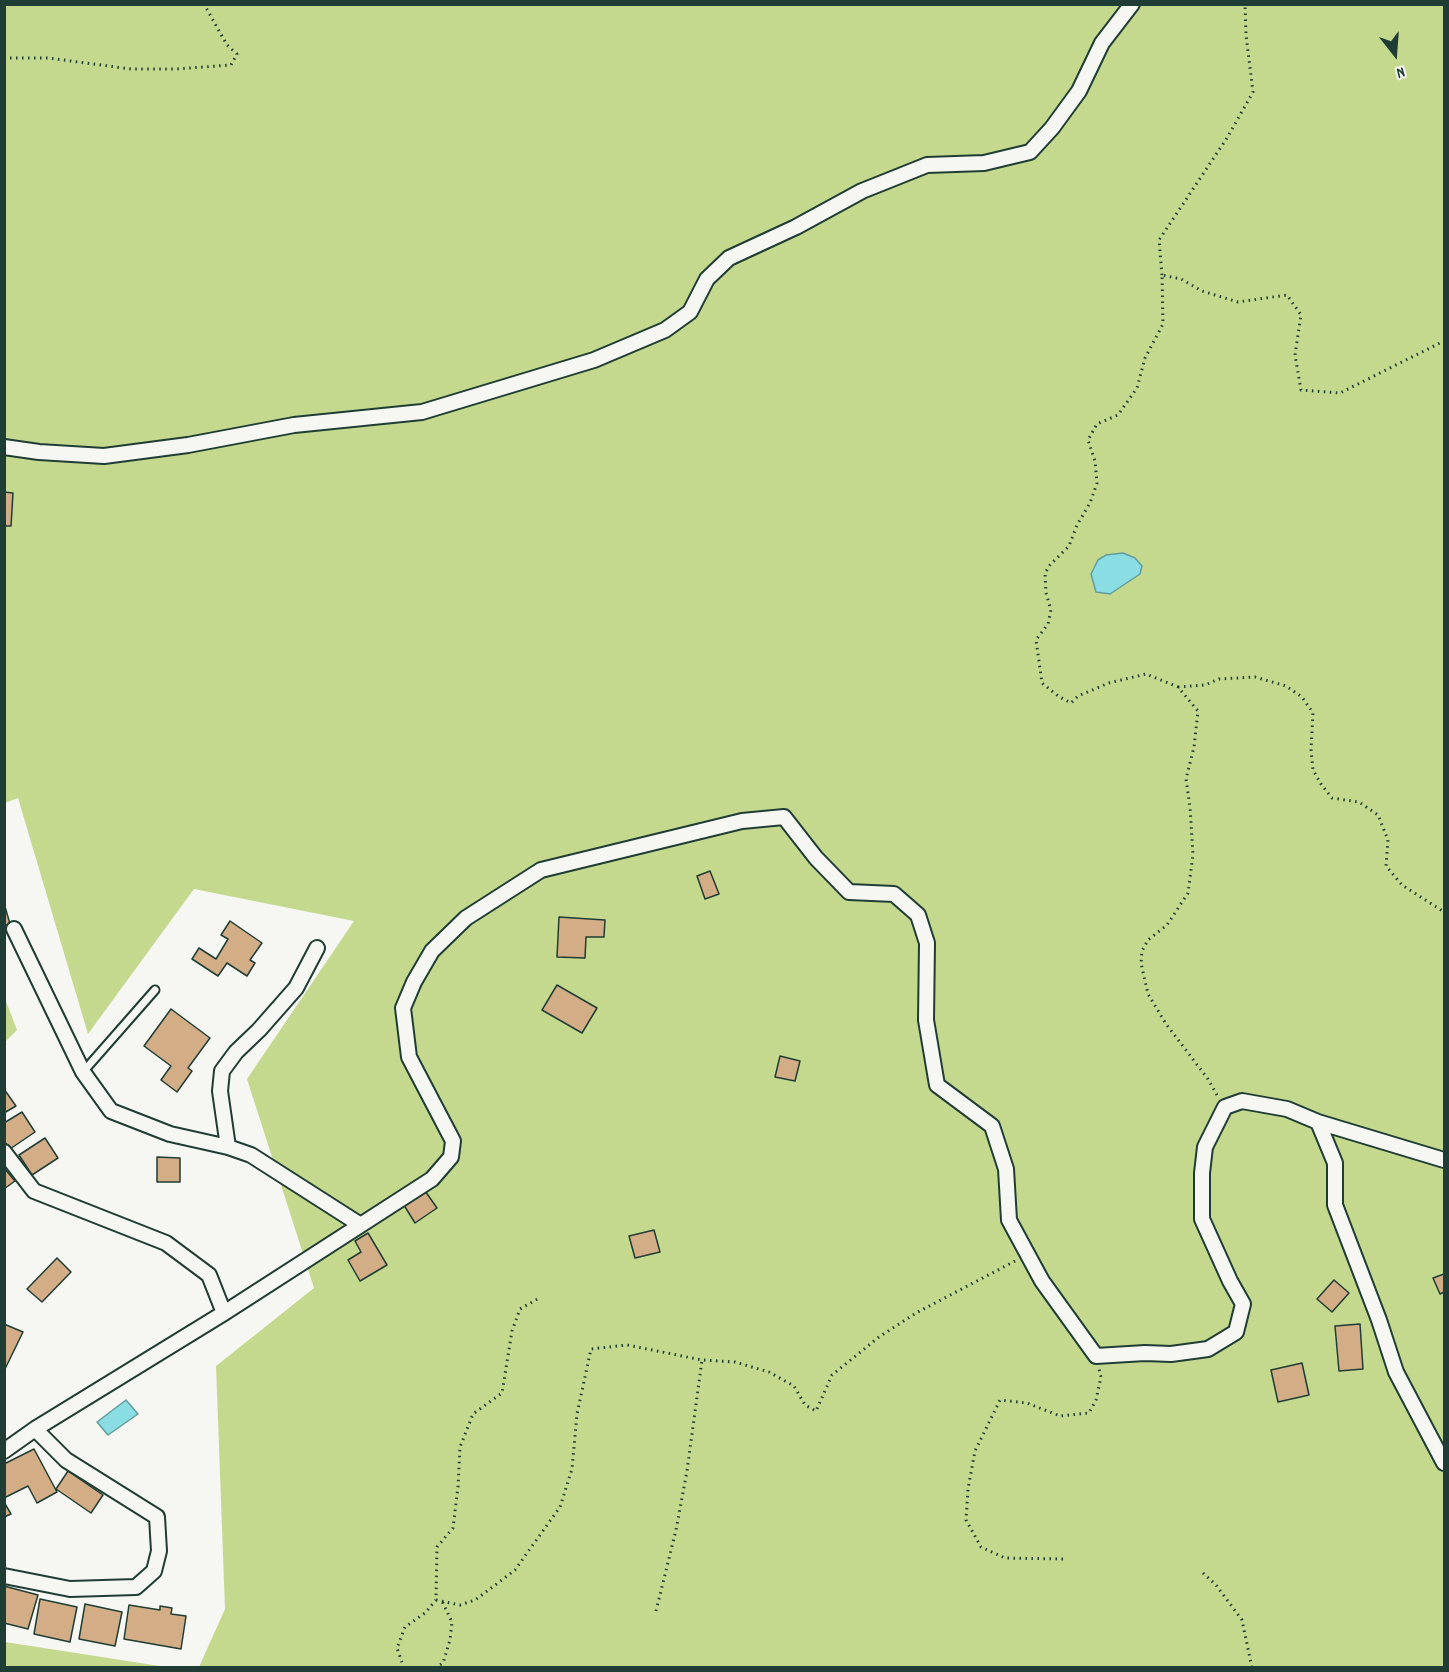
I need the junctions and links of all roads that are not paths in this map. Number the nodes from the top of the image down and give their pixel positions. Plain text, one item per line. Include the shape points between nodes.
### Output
1 (1132, 4) edge
2 (4, 447) edge
3 (14, 929) dead end
4 (316, 948) dead end
5 (155, 990) dead end
6 (83, 1072) junction
7 (1318, 1122) junction
8 (228, 1147) junction
9 (4, 1152) edge
10 (1444, 1160) edge
11 (359, 1224) junction
12 (224, 1313) junction
13 (35, 1429) junction
14 (4, 1451) edge
15 (1444, 1463) edge
16 (4, 1576) edge

1 - 2 street via 1102,43 1079,92 1030,152 984,163 927,165 862,190 729,258 707,279 690,312 665,330 594,360 422,412 294,425 104,456
3 - 6 street
4 - 8 street via 296,988 222,1071 219,1091
5 - 6 lane
6 - 8 street via 111,1112 170,1134
7 - 10 street
7 - 11 street via 1287,1109 1242,1101 1225,1107 1205,1146 1202,1219 1244,1304 1236,1332 1208,1348 1171,1354 1096,1356 1042,1281 1009,1220 1006,1169 992,1126 937,1085 926,1020 927,943 918,915 894,894 849,892 784,817 742,821 541,870 466,918 432,951 403,1008 410,1057 453,1141 451,1157 432,1179
7 - 15 street via 1335,1163 1335,1205 1396,1372
8 - 11 street via 251,1155
9 - 12 street via 34,1191 166,1243 209,1275
11 - 12 street
12 - 13 street
13 - 14 street
13 - 16 street via 66,1461 157,1517 159,1551 154,1571 136,1587 70,1588

